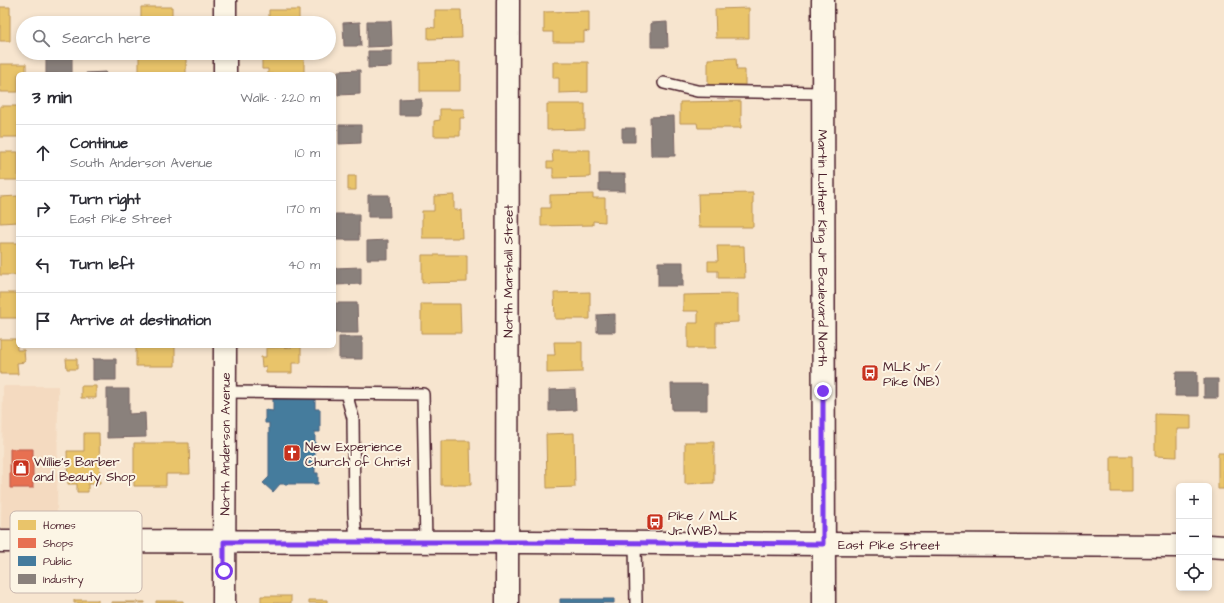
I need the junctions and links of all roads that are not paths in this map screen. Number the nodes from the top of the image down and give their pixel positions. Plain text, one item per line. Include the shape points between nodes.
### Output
1 (225, 0) edge
2 (508, 0) edge
3 (823, 0) edge
4 (225, 16) edge
5 (225, 60) edge
6 (225, 72) edge
7 (664, 83) dead end
8 (823, 93) junction
9 (225, 348) edge
10 (225, 392) junction
11 (346, 393) junction
12 (0, 541) edge
13 (10, 541) edge
14 (142, 542) edge
15 (224, 542) junction
16 (356, 542) junction
17 (426, 542) junction
18 (507, 542) junction
19 (635, 543) junction
20 (823, 544) junction
21 (1176, 546) edge
22 (1212, 546) edge
23 (1224, 547) edge
24 (224, 603) edge
25 (507, 603) edge
26 (636, 603) edge
27 (824, 603) edge

1 - 4 street
2 - 18 street, North Marshall Street
3 - 8 street, Martin Luther King Jr Boulevard North
5 - 6 street
7 - 8 lane via 697,91
8 - 20 street, Martin Luther King Jr Boulevard North
9 - 10 street, North Anderson Avenue
10 - 11 lane
10 - 15 street, North Anderson Avenue
11 - 16 lane via 353,418
11 - 17 lane via 422,394
12 - 13 street, East Pike Street
14 - 15 street, East Pike Street
15 - 16 street, East Pike Street
15 - 24 street, North Anderson Avenue
16 - 17 street, East Pike Street
17 - 18 street, East Pike Street
18 - 19 street, East Pike Street
18 - 25 street, North Marshall Street
19 - 20 street, East Pike Street
19 - 26 lane
20 - 21 street, East Pike Street
20 - 27 street, Martin Luther King Jr Boulevard North
22 - 23 street

